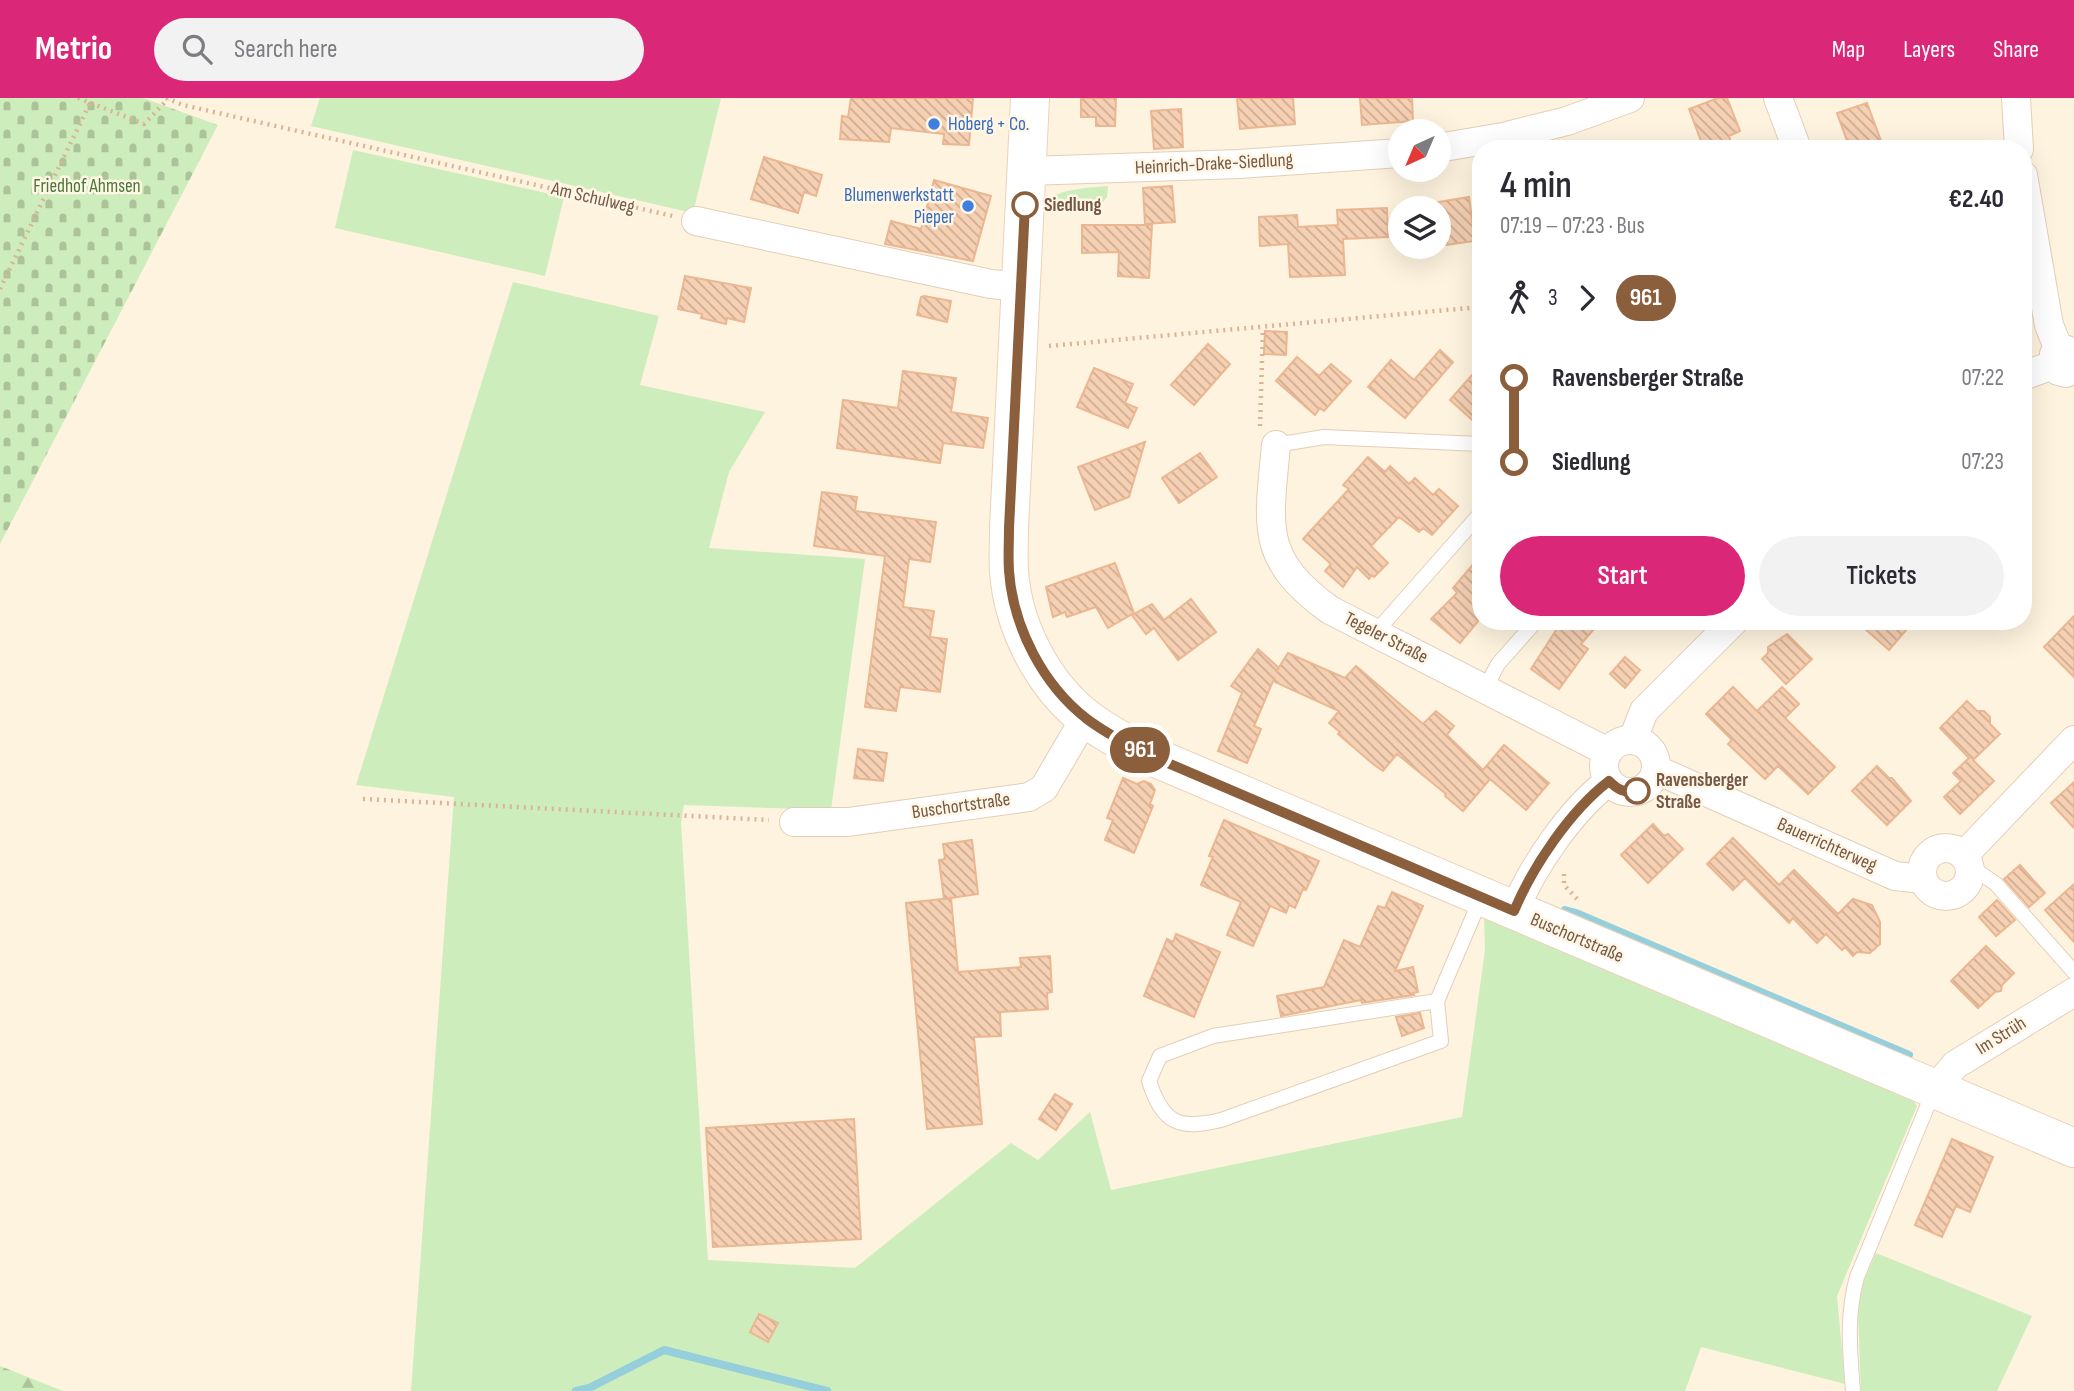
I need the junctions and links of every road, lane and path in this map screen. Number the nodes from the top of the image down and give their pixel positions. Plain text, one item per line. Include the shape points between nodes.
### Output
1 (78, 98) edge
2 (167, 98) edge
3 (1030, 98) edge
4 (1630, 98) edge
5 (1778, 98) edge
6 (2016, 98) edge
7 (90, 103) junction
8 (1485, 140) edge
9 (1794, 140) edge
10 (2018, 140) edge
11 (1472, 142) edge
12 (1451, 146) edge
13 (1388, 154) edge
14 (1027, 171) junction
15 (696, 221) joint
16 (2032, 260) edge
17 (1022, 287) junction
18 (0, 289) edge
19 (1472, 308) edge
20 (1263, 328) junction
21 (1018, 349) junction
22 (2068, 362) edge
23 (2032, 373) edge
24 (1472, 444) edge
25 (1276, 446) junction
26 (1472, 523) edge
27 (1527, 630) edge
28 (1725, 630) edge
29 (1375, 633) junction
30 (1485, 689) junction
31 (1085, 718) junction
32 (1633, 739) junction
33 (2074, 740) edge
34 (1608, 752) junction
35 (1657, 771) junction
36 (1609, 781) junction
37 (363, 799) dead end
38 (794, 822) joint
39 (1967, 860) junction
40 (1923, 879) junction
41 (1498, 904) junction
42 (2074, 972) edge
43 (2074, 992) edge
44 (1437, 1001) junction
45 (1935, 1089) junction
46 (2074, 1148) edge
47 (1853, 1391) edge

1 - 7 path
2 - 7 path via 144,124
2 - 15 path, Am Schulweg
3 - 14 main road, Buschortstraße
4 - 8 street via 1554,124
5 - 9 street
6 - 10 street
7 - 18 path
11 - 12 street
13 - 14 street, Heinrich-Drake-Siedlung
14 - 17 main road, Buschortstraße
15 - 17 street via 991,285
16 - 22 street via 2049,325
17 - 21 main road, Buschortstraße
19 - 20 path
20 - 21 path
20 - 25 path via 1260,426
21 - 31 main road, Buschortstraße via 1009,573 1024,635 1040,666
22 - 23 street
24 - 25 lane via 1324,438
25 - 29 street, Tegeler Straße via 1272,534 1283,565 1312,597
26 - 29 lane
27 - 30 lane via 1498,664
28 - 32 street via 1644,711
29 - 30 street, Tegeler Straße
30 - 34 street, Tegeler Straße
31 - 38 street, Buschortstraße via 1044,788 1029,797 848,822
31 - 41 main road, Buschortstraße via 1142,752
32 - 34 street via 1614,744
32 - 35 street via 1652,750
33 - 39 street, Bauerrichterweg
34 - 36 street via 1604,762
35 - 36 street via 1642,790 1618,789
35 - 40 street, Bauerrichterweg via 1895,876
36 - 41 street via 1593,794 1524,886
37 - 38 path
39 - 40 street via 1952,849 1940,849 1922,866
39 - 40 street, Bauerrichterweg via 1969,880 1960,892 1945,897 1931,891
39 - 42 lane via 1996,884
41 - 44 lane
41 - 45 main road, Buschortstraße
43 - 45 street, Im Strüh via 1955,1065
44 - 44 lane via 1213,1037 1160,1056 1149,1081 1156,1102 1171,1120 1195,1126 1221,1119 1441,1041
45 - 46 main road, Buschortstraße
45 - 47 lane via 1850,1302

